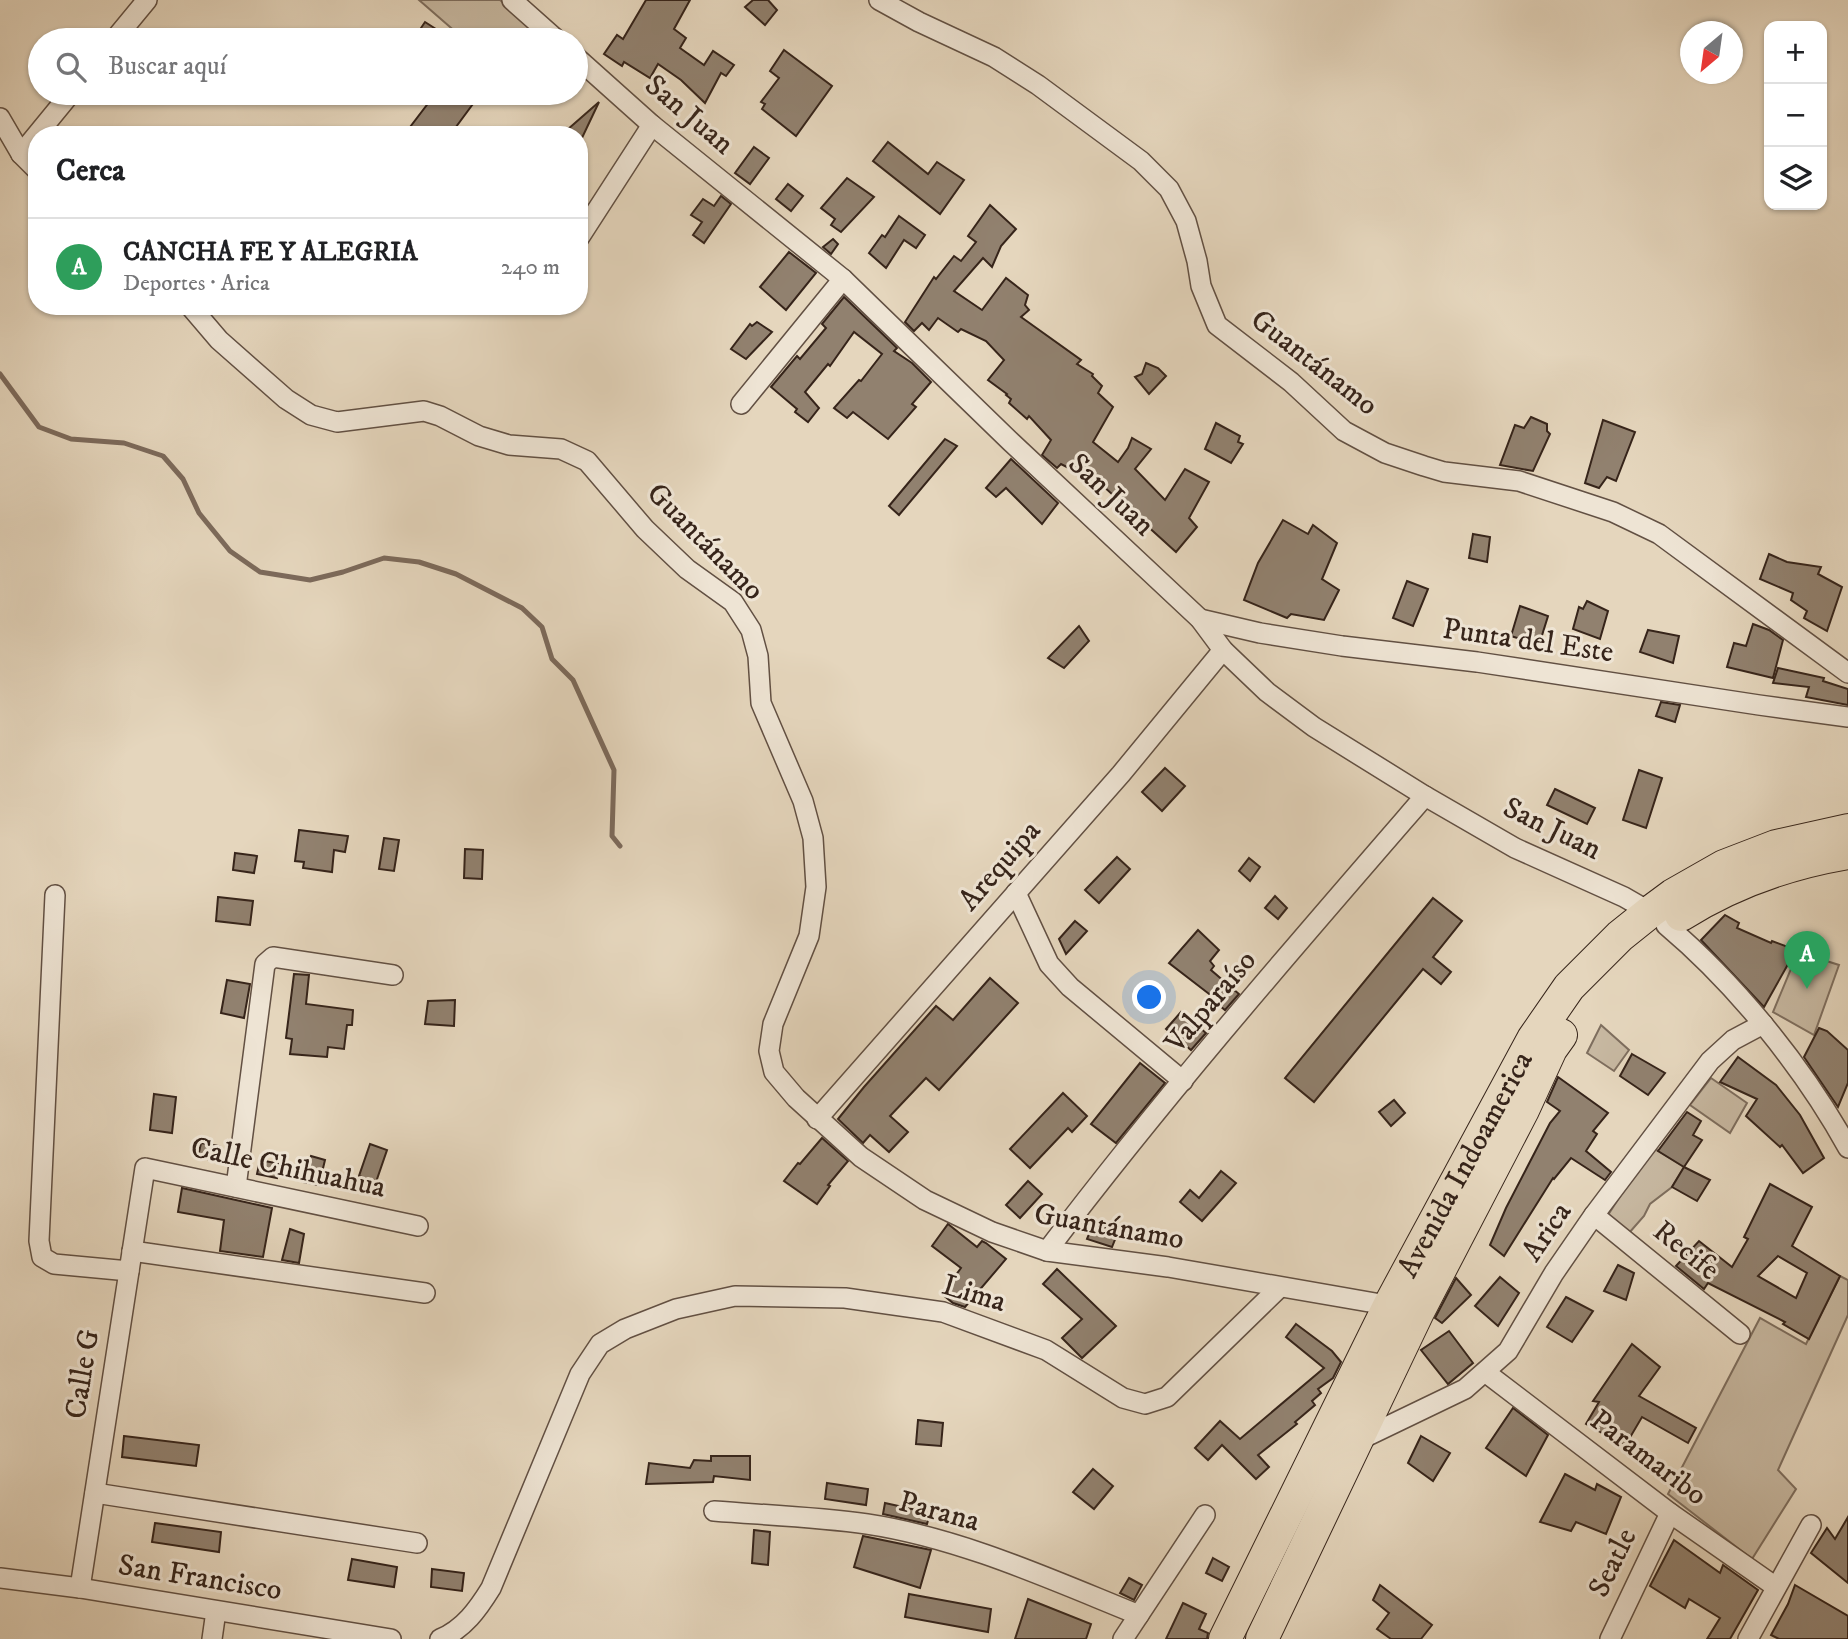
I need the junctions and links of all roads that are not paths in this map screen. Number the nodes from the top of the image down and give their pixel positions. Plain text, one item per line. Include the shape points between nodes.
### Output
1 (147, 0) edge
2 (879, 0) edge
3 (517, 1) edge
4 (124, 28) edge
5 (545, 28) edge
6 (588, 68) edge
7 (61, 105) edge
8 (0, 118) edge
9 (652, 125) junction
10 (44, 126) edge
11 (28, 145) edge
12 (21, 154) junction
13 (28, 161) edge
14 (588, 224) edge
15 (843, 279) junction
16 (198, 315) edge
17 (741, 404) dead end
18 (1200, 619) junction
19 (1223, 650) junction
20 (1848, 673) edge
21 (1848, 717) edge
22 (1425, 796) junction
23 (1848, 830) edge
24 (1848, 853) edge
25 (1016, 893) junction
26 (55, 895) dead end
27 (1658, 918) junction
28 (393, 975) dead end
29 (1763, 1024) junction
30 (1183, 1081) junction
31 (817, 1119) junction
32 (1848, 1148) edge
33 (145, 1168) joint
34 (236, 1188) junction
35 (1594, 1215) junction
36 (418, 1226) dead end
37 (132, 1251) junction
38 (1047, 1251) junction
39 (129, 1271) junction
40 (1279, 1288) junction
41 (425, 1293) dead end
42 (1404, 1309) junction
43 (1740, 1334) dead end
44 (1485, 1372) junction
45 (1357, 1441) junction
46 (95, 1493) junction
47 (714, 1511) dead end
48 (1670, 1513) junction
49 (1205, 1515) dead end
50 (1811, 1525) dead end
51 (417, 1543) dead end
52 (0, 1578) edge
53 (1776, 1587) junction
54 (80, 1588) junction
55 (216, 1611) junction
56 (1139, 1615) junction
57 (212, 1639) edge
58 (391, 1639) edge
59 (440, 1639) edge
60 (1123, 1639) edge
61 (1225, 1639) edge
62 (1262, 1639) edge
63 (1610, 1639) edge
64 (1748, 1639) edge

1 - 4 street
2 - 20 street, Guantánamo via 993,57 1141,160 1169,189 1186,221 1201,286 1217,325 1291,382 1344,431 1385,453 1424,466 1519,481 1614,512 1659,534
3 - 5 street
6 - 9 street, San Juan
7 - 10 street
8 - 12 street
9 - 14 street
9 - 15 street, San Juan
11 - 12 street
12 - 13 street
15 - 17 street
15 - 18 street, San Juan
16 - 31 street, Guantánamo via 219,340 311,415 337,422 425,411 479,436 509,445 561,450 587,461 645,529 687,569 733,602 751,630 761,703 803,801 813,838 816,887 809,936 773,1024 769,1051 774,1072
18 - 19 street, San Juan
18 - 21 street, Punta del Este via 1342,646
19 - 22 street, San Juan via 1314,727
19 - 25 street, Arequipa
22 - 27 street, San Juan via 1515,848 1624,897
22 - 30 street, Valparaíso
23 - 27 main road, Avenida Indoamerica via 1776,846 1724,866 1673,895
24 - 27 main road, Avenida Indoamerica via 1760,874
25 - 30 street via 1049,964 1070,987
25 - 31 street, Arequipa
26 - 39 street via 40,1249 42,1257 54,1264
27 - 29 street, San Juan
27 - 42 main road, Avenida Indoamerica via 1620,936 1569,987 1533,1038
28 - 34 street via 272,957 265,964
29 - 32 street, San Juan
29 - 35 street, Arica via 1733,1040 1710,1061
30 - 38 street, Valparaíso
31 - 38 street, Guantánamo via 925,1200 992,1232
33 - 34 street, Calle Chihuahua
33 - 37 street, Calle G
34 - 36 street, Calle Chihuahua
35 - 43 street, Recife
35 - 44 street, Arica via 1508,1351
37 - 39 street, Calle G
37 - 41 street
38 - 40 street, Guantánamo
39 - 46 street, Calle G
40 - 42 street, Guantánamo
40 - 59 street, Lima via 1167,1397 1145,1404 1123,1398 1046,1350 943,1312 845,1298 735,1296 676,1309 625,1329 600,1344 580,1374 491,1588 474,1614
42 - 45 main road, Avenida Indoamerica
42 - 61 main road, Avenida Indoamerica
44 - 45 street, Arica via 1465,1389
44 - 48 street, Paramaribo
45 - 62 main road, Avenida Indoamerica
46 - 51 street
46 - 54 street, Calle G
47 - 56 street, Parana via 868,1524 938,1540
48 - 53 street, Paramaribo
48 - 63 street, Seatle
49 - 56 street
50 - 53 street
52 - 54 street, San Francisco
53 - 64 street
54 - 55 street, San Francisco
55 - 57 street
55 - 58 street, San Francisco
56 - 60 street

